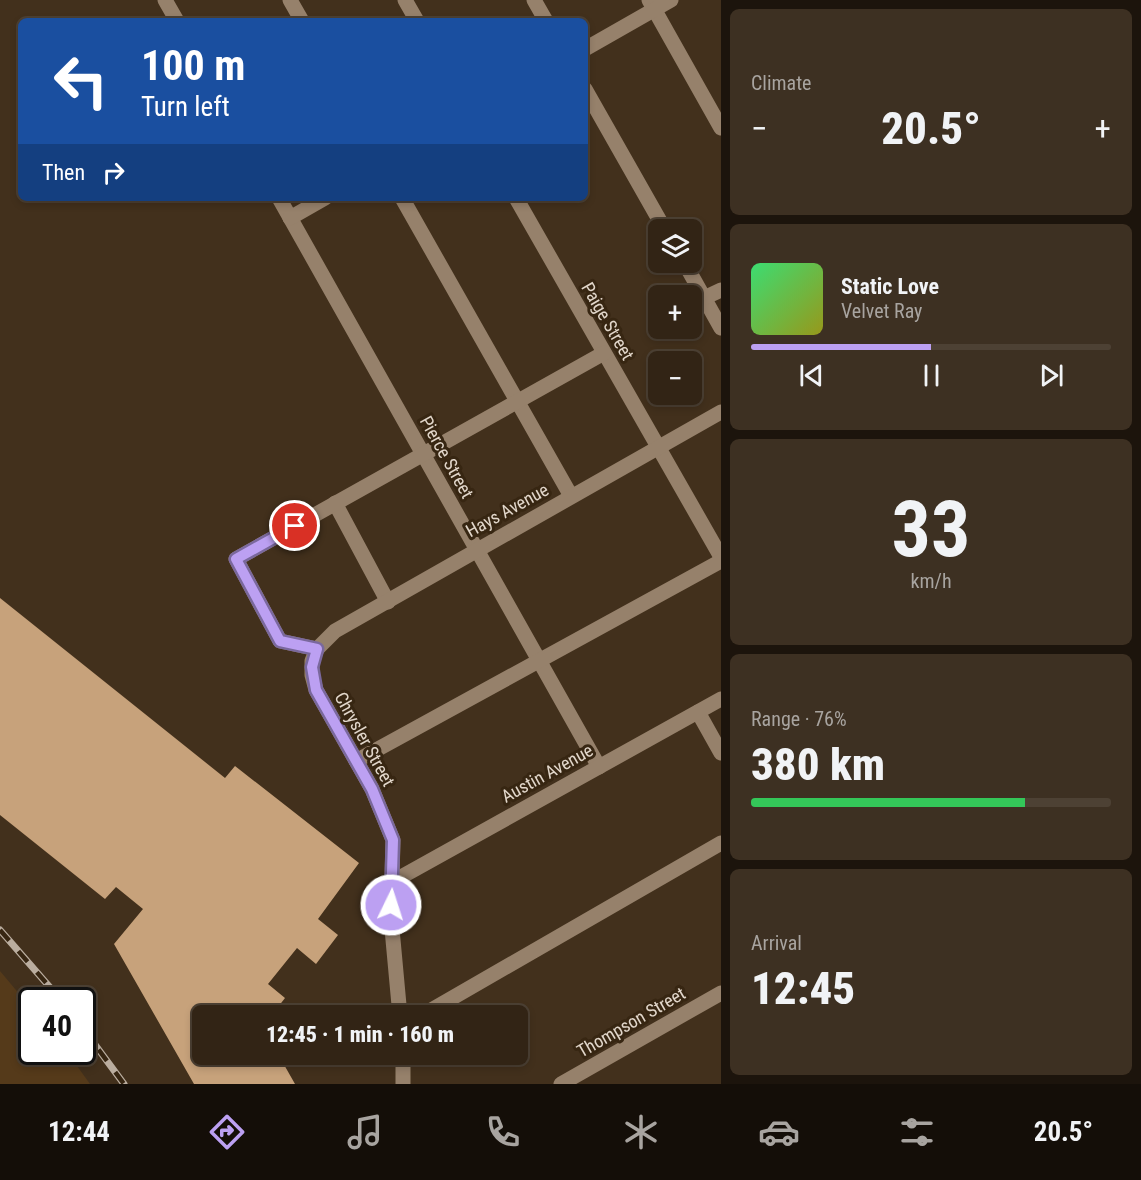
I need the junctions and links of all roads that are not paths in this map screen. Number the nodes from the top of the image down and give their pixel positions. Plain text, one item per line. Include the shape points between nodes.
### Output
1 (165, 0) edge
2 (290, 0) edge
3 (405, 0) edge
4 (534, 0) edge
5 (671, 0) edge
6 (651, 5) edge
7 (175, 18) edge
8 (300, 18) edge
9 (415, 18) edge
10 (544, 18) edge
11 (588, 47) edge
12 (588, 94) edge
13 (721, 128) edge
14 (281, 201) edge
15 (320, 201) edge
16 (404, 201) edge
17 (518, 201) edge
18 (290, 218) junction
19 (659, 219) edge
20 (690, 273) edge
21 (721, 290) edge
22 (704, 298) junction
23 (721, 328) edge
24 (604, 353) junction
25 (517, 402) junction
26 (721, 412) edge
27 (658, 447) junction
28 (423, 454) junction
29 (571, 496) junction
30 (335, 504) junction
31 (477, 549) junction
32 (721, 559) edge
33 (388, 602) junction
34 (317, 649) junction
35 (539, 660) junction
36 (721, 699) edge
37 (698, 712) junction
38 (721, 753) edge
39 (356, 761) junction
40 (599, 767) junction
41 (721, 843) edge
42 (392, 882) junction
43 (721, 993) edge
44 (399, 1005) edge
45 (440, 1005) edge
46 (403, 1065) edge
47 (403, 1084) edge
48 (561, 1084) edge

1 - 7 street
2 - 8 street
3 - 9 street
4 - 10 street
5 - 6 street
6 - 11 street
6 - 13 street
12 - 19 street
14 - 18 street, Pierce Street
15 - 18 street
16 - 25 street
17 - 24 street, Paige Street
18 - 28 street, Pierce Street
20 - 22 street
21 - 22 street
22 - 23 street
24 - 25 street
24 - 27 street, Paige Street
25 - 28 street
25 - 29 street
26 - 27 street, Hays Avenue
27 - 29 street, Hays Avenue
27 - 32 street, Paige Street
28 - 30 street
28 - 31 street, Pierce Street
29 - 31 street, Hays Avenue
30 - 33 street
30 - 34 street via 236,559 280,641
31 - 33 street, Hays Avenue
31 - 35 street, Pierce Street
32 - 35 street
33 - 34 street, Hays Avenue via 330,634
34 - 39 street, Chrysler Street via 312,667 316,690
35 - 39 street
35 - 40 street, Pierce Street
36 - 37 street, Austin Avenue
37 - 38 street
37 - 40 street, Austin Avenue
39 - 42 street, Chrysler Street via 393,840
40 - 42 street, Austin Avenue
41 - 45 street
42 - 44 street, Chrysler Street via 391,930
43 - 48 street, Thompson Street
46 - 47 street

